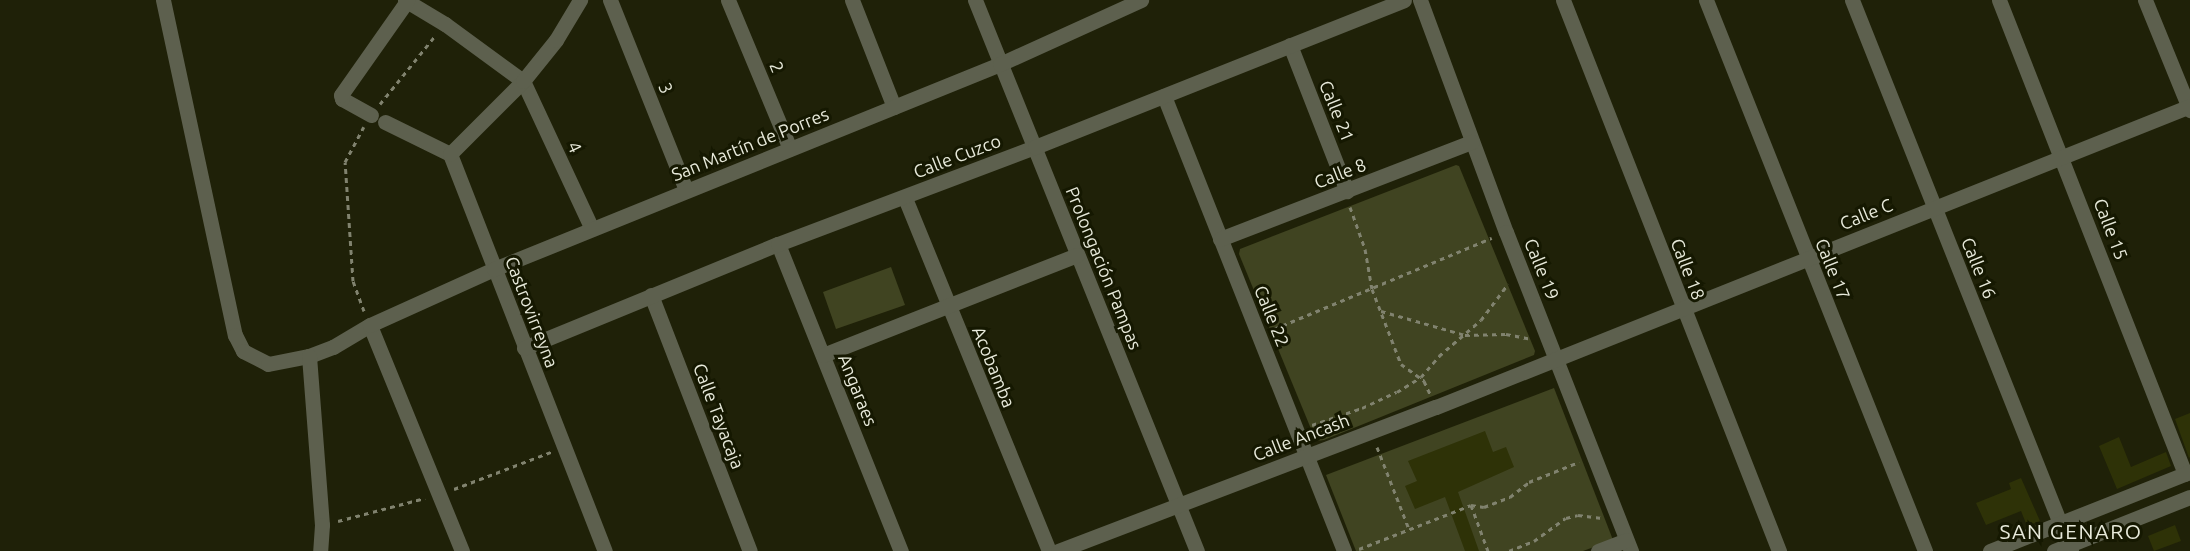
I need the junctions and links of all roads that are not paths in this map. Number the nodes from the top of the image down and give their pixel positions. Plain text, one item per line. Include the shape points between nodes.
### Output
1 (163, 0) edge
2 (579, 0) edge
3 (610, 0) edge
4 (728, 0) edge
5 (852, 0) edge
6 (975, 0) edge
7 (1404, 0) edge
8 (1420, 0) edge
9 (1563, 0) edge
10 (1706, 0) edge
11 (1852, 0) edge
12 (1999, 0) edge
13 (2145, 0) edge
14 (406, 1) edge
15 (1131, 2) edge
16 (1290, 45) junction
17 (1000, 64) junction
18 (523, 81) junction
19 (1164, 96) junction
20 (894, 107) junction
21 (2190, 108) edge
22 (1472, 142) junction
23 (1035, 147) junction
24 (790, 149) junction
25 (450, 154) junction
26 (2062, 157) junction
27 (686, 190) junction
28 (1346, 191) junction
29 (905, 198) junction
30 (1935, 208) junction
31 (592, 229) junction
32 (1220, 238) junction
33 (778, 244) junction
34 (1077, 255) junction
35 (1808, 259) junction
36 (494, 269) junction
37 (651, 295) junction
38 (948, 306) junction
39 (1683, 309) junction
40 (372, 323) junction
41 (524, 348) junction
42 (309, 356) junction
43 (823, 356) junction
44 (1557, 358) junction
45 (1307, 456) junction
46 (2187, 473) edge
47 (2190, 497) edge
48 (1178, 504) junction
49 (2060, 523) junction
50 (1629, 545) edge
51 (2070, 548) edge
52 (320, 551) edge
53 (462, 551) edge
54 (605, 551) edge
55 (750, 551) edge
56 (901, 551) edge
57 (1049, 551) edge
58 (1058, 551) edge
59 (1197, 551) edge
60 (1344, 551) edge
61 (1598, 551) edge
62 (1779, 551) edge
63 (1925, 551) edge
64 (1990, 551) edge
65 (2054, 551) edge

1 - 42 street, San Martín de Porres via 235,335 243,351 268,364
2 - 18 street via 556,40
3 - 27 street, 3
4 - 24 street, 2
5 - 20 street
6 - 17 street, Prolongación Pampas
7 - 16 street, Calle Cuzco
8 - 22 street, Calle 19
9 - 39 street, Calle 18
10 - 35 street, Calle 17
11 - 30 street, Calle 16
12 - 26 street, Calle 15
13 - 21 street
14 - 18 street via 445,24
14 - 25 street via 341,95 342,99
15 - 17 street, San Martín de Porres
16 - 19 street, Calle Cuzco
16 - 28 street, Calle 21
17 - 20 street, San Martín de Porres
17 - 23 street, Prolongación Pampas
18 - 25 street
18 - 31 street, 4
19 - 23 street, Calle Cuzco
19 - 32 street, Calle 22
20 - 24 street, San Martín de Porres
21 - 26 street, Calle C
22 - 28 street, Calle 8
22 - 44 street, Calle 19
23 - 29 street, Calle Cuzco
23 - 34 street, Prolongación Pampas
24 - 27 street, San Martín de Porres
25 - 36 street, Castrovirreyna
26 - 30 street, Calle C
26 - 46 street, Calle 15
27 - 31 street, San Martín de Porres
28 - 32 street, Calle 8
29 - 33 street, Calle Cuzco
29 - 38 street, Acobamba
30 - 35 street, Calle C
30 - 49 street, Calle 16
31 - 36 street, San Martín de Porres
32 - 45 street, Calle 22
33 - 37 street, Calle Cuzco
33 - 43 street, Angaraes
34 - 38 street
34 - 48 street, Prolongación Pampas
35 - 39 street, Calle C
35 - 63 street, Calle 17
36 - 40 street, San Martín de Porres
36 - 41 street, Castrovirreyna
37 - 41 street, Calle Cuzco
37 - 55 street, Calle Tayacaja
38 - 43 street
38 - 57 street, Acobamba
39 - 44 street, Calle C
39 - 62 street, Calle 18
40 - 42 street, San Martín de Porres
40 - 53 street
41 - 54 street, Castrovirreyna
42 - 52 street via 322,525
43 - 56 street, Angaraes
44 - 45 street, Calle Ancash
44 - 50 street, Calle 19
45 - 48 street, Calle Ancash
45 - 60 street, Calle 22
46 - 49 street
47 - 51 street
48 - 58 street, Calle Ancash
48 - 59 street, Prolongación Pampas
49 - 51 street, Calle 16
49 - 64 street
50 - 61 street
51 - 65 street

